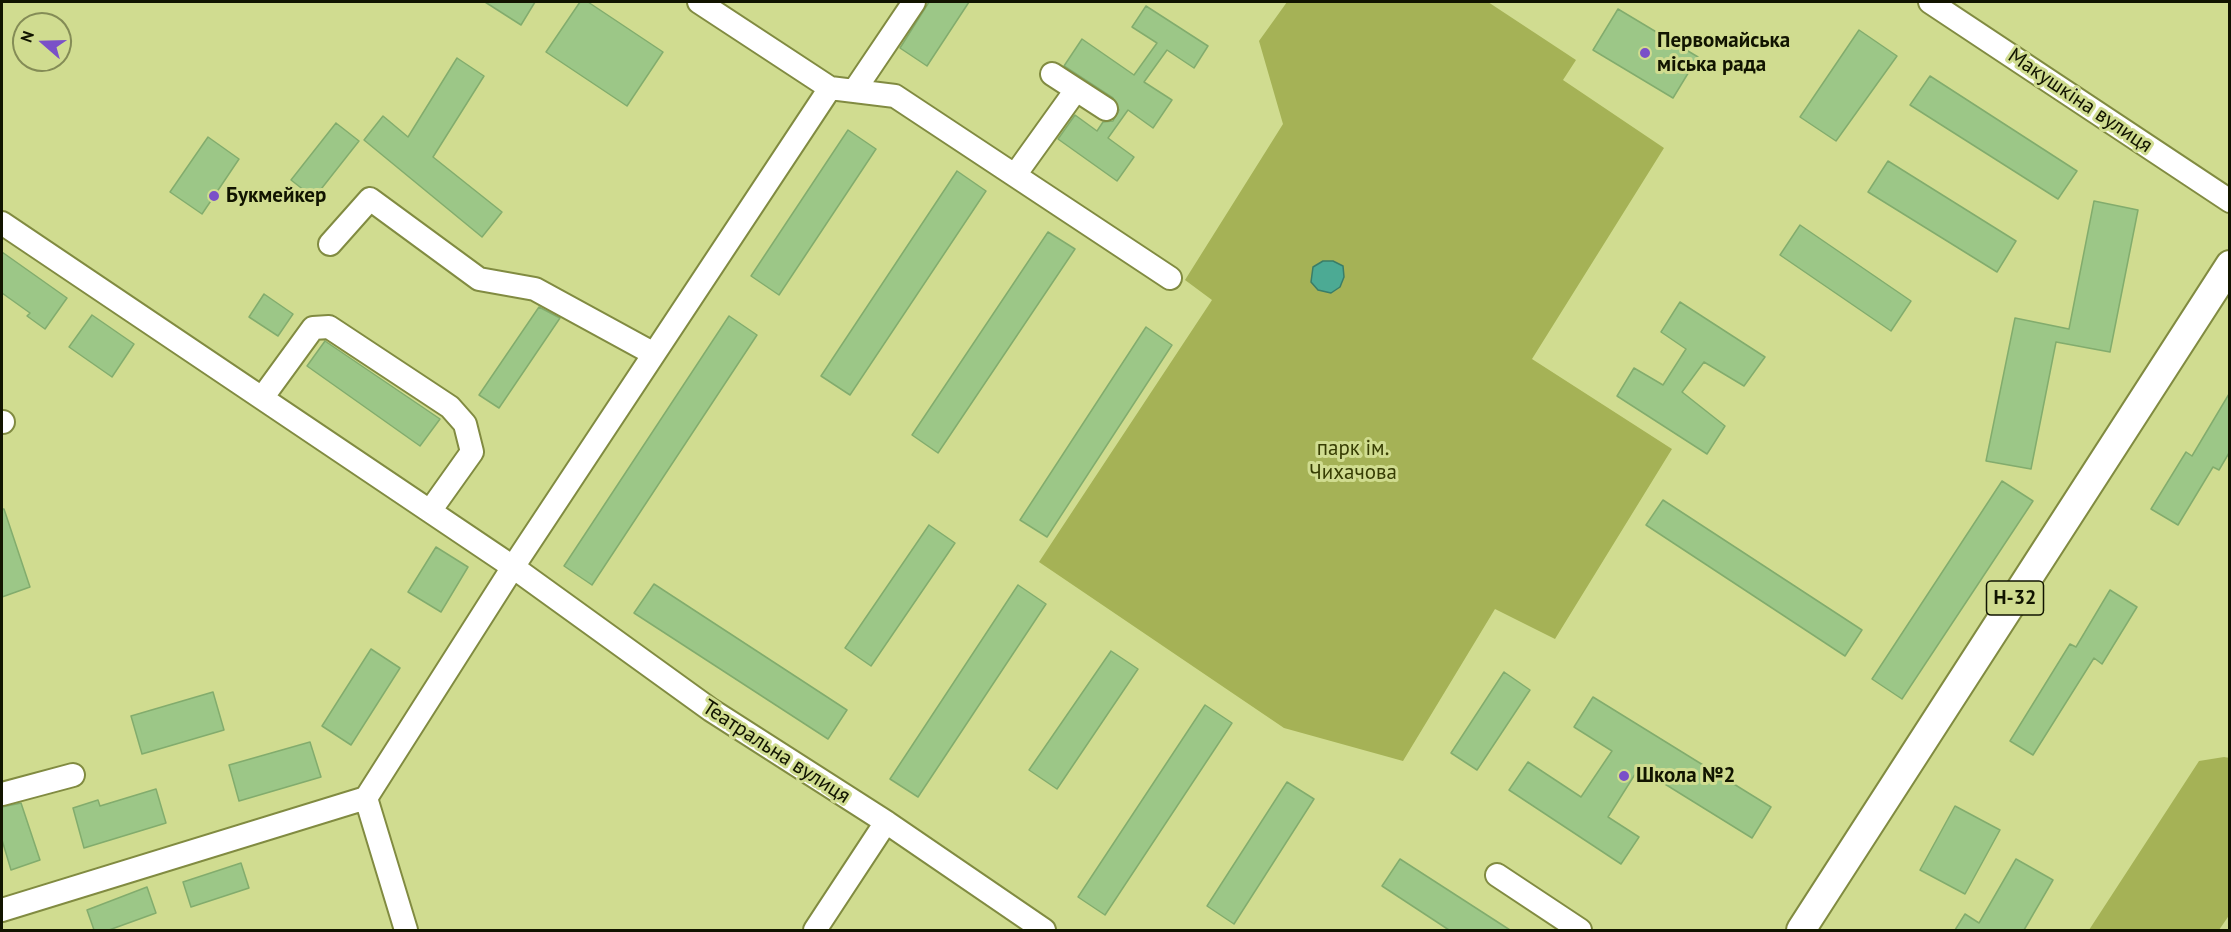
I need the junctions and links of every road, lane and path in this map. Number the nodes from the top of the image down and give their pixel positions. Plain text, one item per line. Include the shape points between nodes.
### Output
1 (699, 2) edge
2 (914, 2) edge
3 (1930, 2) edge
4 (1052, 74) dead end
5 (830, 88) junction
6 (1076, 90) junction
7 (854, 91) junction
8 (1106, 109) dead end
9 (1015, 175) junction
10 (2229, 201) edge
11 (2, 224) edge
12 (330, 244) dead end
13 (2229, 265) edge
14 (1170, 278) dead end
15 (654, 354) junction
16 (262, 398) junction
17 (430, 511) junction
18 (513, 567) junction
19 (73, 775) dead end
20 (2, 794) edge
21 (366, 798) junction
22 (886, 822) junction
23 (1497, 875) dead end
24 (2, 910) edge
25 (406, 930) edge
26 (815, 930) edge
27 (1044, 930) edge
28 (1580, 930) edge
29 (1801, 930) edge

1 - 5 street
2 - 7 street
3 - 10 street, Макушкіна вулиця
4 - 6 street
5 - 7 street
5 - 15 street
6 - 8 street
6 - 9 street
7 - 9 street via 895,96
9 - 14 street
11 - 16 street, Театральна вулиця
12 - 15 street via 370,199 479,279 535,288
13 - 29 main road, Н-32
15 - 18 street
16 - 17 street, Театральна вулиця
16 - 17 street via 313,328 329,327 450,407 465,424 472,452
17 - 18 street, Театральна вулиця
18 - 21 street
18 - 22 street, Театральна вулиця via 711,711
19 - 20 street
21 - 24 street
21 - 25 street
22 - 26 street
22 - 27 street, Театральна вулиця
23 - 28 street

